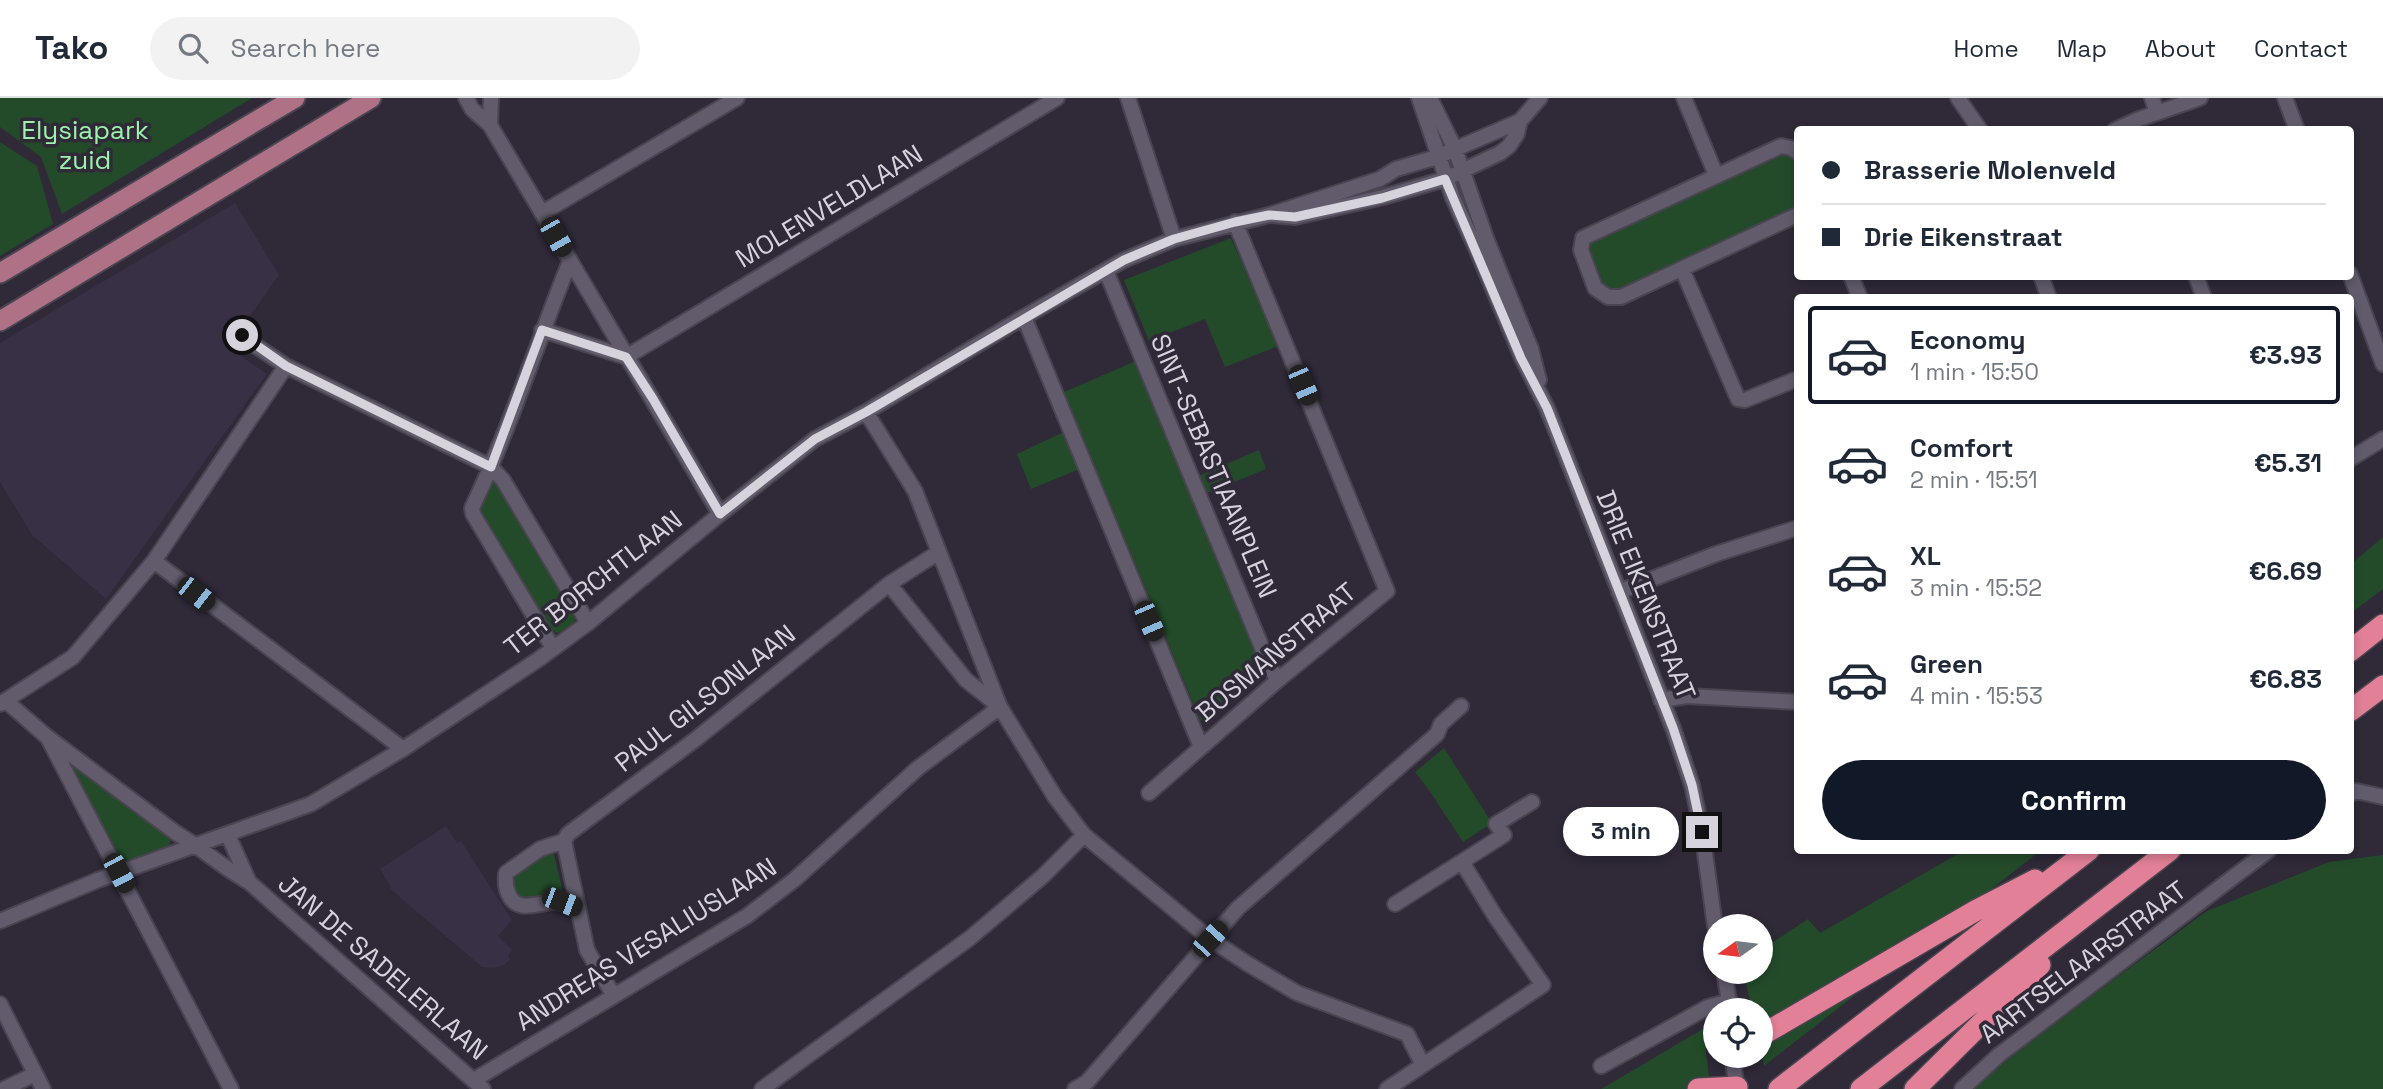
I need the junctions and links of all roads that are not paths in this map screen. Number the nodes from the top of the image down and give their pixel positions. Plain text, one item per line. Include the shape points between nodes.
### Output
1 (295, 98) edge
2 (371, 98) edge
3 (466, 98) edge
4 (491, 98) edge
5 (737, 98) edge
6 (1057, 98) edge
7 (1128, 98) edge
8 (1419, 98) edge
9 (1430, 98) edge
10 (1540, 98) edge
11 (1684, 98) edge
12 (1958, 98) edge
13 (2152, 98) edge
14 (2200, 98) edge
15 (2285, 98) edge
16 (2157, 113) junction
17 (1520, 121) junction
18 (2141, 124) edge
19 (490, 125) junction
20 (1977, 126) edge
21 (2296, 126) edge
22 (1455, 149) junction
23 (1794, 150) edge
24 (1437, 157) junction
25 (1463, 170) junction
26 (1716, 175) junction
27 (1445, 179) junction
28 (542, 213) junction
29 (1269, 215) junction
30 (1794, 216) edge
31 (1235, 222) junction
32 (1174, 239) junction
33 (570, 261) junction
34 (1682, 269) junction
35 (1106, 271) junction
36 (0, 273) edge
37 (2352, 280) edge
38 (1024, 317) junction
39 (0, 321) edge
40 (542, 330) junction
41 (242, 335) dead end
42 (626, 357) junction
43 (2383, 364) edge
44 (286, 366) junction
45 (1794, 380) edge
46 (1547, 408) junction
47 (866, 412) junction
48 (2383, 439) edge
49 (2354, 457) edge
50 (491, 467) junction
51 (720, 514) junction
52 (1794, 529) edge
53 (939, 552) junction
54 (154, 561) junction
55 (889, 584) junction
56 (1619, 592) junction
57 (588, 623) junction
58 (2383, 625) edge
59 (2354, 647) edge
60 (553, 648) junction
61 (1278, 680) junction
62 (2383, 686) edge
63 (1661, 700) junction
64 (1794, 702) edge
65 (3, 703) edge
66 (1461, 706) dead end
67 (1000, 707) junction
68 (2354, 708) edge
69 (46, 736) junction
70 (1201, 747) junction
71 (402, 749) junction
72 (2354, 792) edge
73 (1149, 793) dead end
74 (2383, 797) edge
75 (1532, 802) dead end
76 (228, 835) junction
77 (1084, 835) junction
78 (564, 841) junction
79 (198, 846) junction
80 (2082, 854) edge
81 (2084, 854) edge
82 (2165, 854) edge
83 (2264, 854) edge
84 (1462, 862) junction
85 (119, 873) junction
86 (249, 882) junction
87 (2107, 900) junction
88 (1395, 904) dead end
89 (578, 908) junction
90 (1713, 914) edge
91 (0, 921) edge
92 (1210, 939) junction
93 (614, 996) junction
94 (0, 1004) edge
95 (1703, 1016) edge
96 (1773, 1028) edge
97 (1423, 1065) junction
98 (1601, 1066) dead end
99 (1734, 1068) edge
100 (35, 1074) junction
101 (479, 1084) edge
102 (1086, 1087) edge
103 (1737, 1088) edge
104 (5, 1089) edge
105 (43, 1089) edge
106 (232, 1089) edge
107 (762, 1089) edge
108 (1387, 1089) edge
109 (1698, 1089) edge
110 (1779, 1089) edge
111 (1861, 1089) edge
112 (1915, 1089) edge
113 (1962, 1089) edge

1 - 36 main road
2 - 39 main road
3 - 19 street
4 - 19 street
5 - 28 street
6 - 42 street, MOLENVELDLAAN
7 - 32 street
8 - 24 street, DRIE EIKENSTRAAT
9 - 22 street, DRIE EIKENSTRAAT
10 - 17 street
11 - 26 street
12 - 20 street
13 - 16 street
14 - 16 street
15 - 21 street
16 - 18 street
17 - 22 street, TER BORCHTLAAN
17 - 25 street, TER BORCHTLAAN via 1509,146
19 - 28 street
22 - 24 street, TER BORCHTLAAN
22 - 25 street, DRIE EIKENSTRAAT
23 - 26 street via 1781,146
24 - 27 street, DRIE EIKENSTRAAT
24 - 29 street, TER BORCHTLAAN
25 - 27 street, TER BORCHTLAAN
25 - 46 street, DRIE EIKENSTRAAT via 1531,349
26 - 34 street via 1583,238 1580,250 1595,288 1608,297 1621,297
27 - 29 street, TER BORCHTLAAN via 1295,217
27 - 46 street, DRIE EIKENSTRAAT
28 - 33 street
29 - 31 street, TER BORCHTLAAN
30 - 34 street
31 - 32 street, TER BORCHTLAAN
31 - 61 street, BOSMANSTRAAT via 1387,591
32 - 35 street, TER BORCHTLAAN
33 - 40 street
33 - 42 street
34 - 45 street via 1738,399
35 - 38 street, TER BORCHTLAAN
35 - 61 street, SINT-SEBASTIAANPLEIN
37 - 43 street
38 - 47 street, TER BORCHTLAAN
38 - 70 street
40 - 42 street
40 - 50 street
41 - 44 street
42 - 51 street
44 - 50 street
44 - 54 street
46 - 56 street, DRIE EIKENSTRAAT
47 - 51 street, TER BORCHTLAAN via 815,439
47 - 53 street via 915,491
48 - 49 street
50 - 57 street
50 - 60 street via 472,514
51 - 57 street, TER BORCHTLAAN
52 - 56 street
53 - 55 street, PAUL GILSONLAAN
53 - 67 street
54 - 65 street via 74,657
54 - 71 street
55 - 67 street via 966,680
55 - 78 street, PAUL GILSONLAAN
56 - 63 street, DRIE EIKENSTRAAT
57 - 60 street, TER BORCHTLAAN
58 - 59 highway
60 - 71 street, TER BORCHTLAAN
61 - 70 street, BOSMANSTRAAT
62 - 68 highway
63 - 64 street via 1687,696
63 - 90 street, DRIE EIKENSTRAAT via 1692,785
65 - 69 street, JAN DE SADELERLAAN
66 - 92 street via 1437,734 1238,908
67 - 77 street
67 - 93 street, ANDREAS VESALIUSLAAN via 918,768 794,880 747,916
69 - 79 street, JAN DE SADELERLAAN
69 - 85 street
70 - 73 street, BOSMANSTRAAT
71 - 76 street, TER BORCHTLAAN via 311,804
72 - 74 street
75 - 84 street via 1496,824 1504,835
76 - 79 street, TER BORCHTLAAN
76 - 86 street, JAN DE SADELERLAAN
77 - 92 street
77 - 107 street via 970,938
78 - 89 street
78 - 89 street, PAUL GILSONLAAN via 540,849 506,873 505,881 518,905 562,902
79 - 85 street, TER BORCHTLAAN
79 - 86 street, JAN DE SADELERLAAN
80 - 96 highway
81 - 110 highway
82 - 87 highway
83 - 113 street, AARTSELAARSTRAAT via 1999,1055
84 - 88 street
84 - 97 street via 1543,985
85 - 91 street, TER BORCHTLAAN
85 - 106 street
86 - 101 street, JAN DE SADELERLAAN
87 - 111 highway
87 - 112 highway
89 - 93 street via 587,950
92 - 97 street via 1297,993 1407,1034
92 - 102 street
93 - 101 street, ANDREAS VESALIUSLAAN
94 - 100 street
95 - 98 street
97 - 108 street
99 - 103 street
100 - 104 street
100 - 105 street
103 - 109 highway

